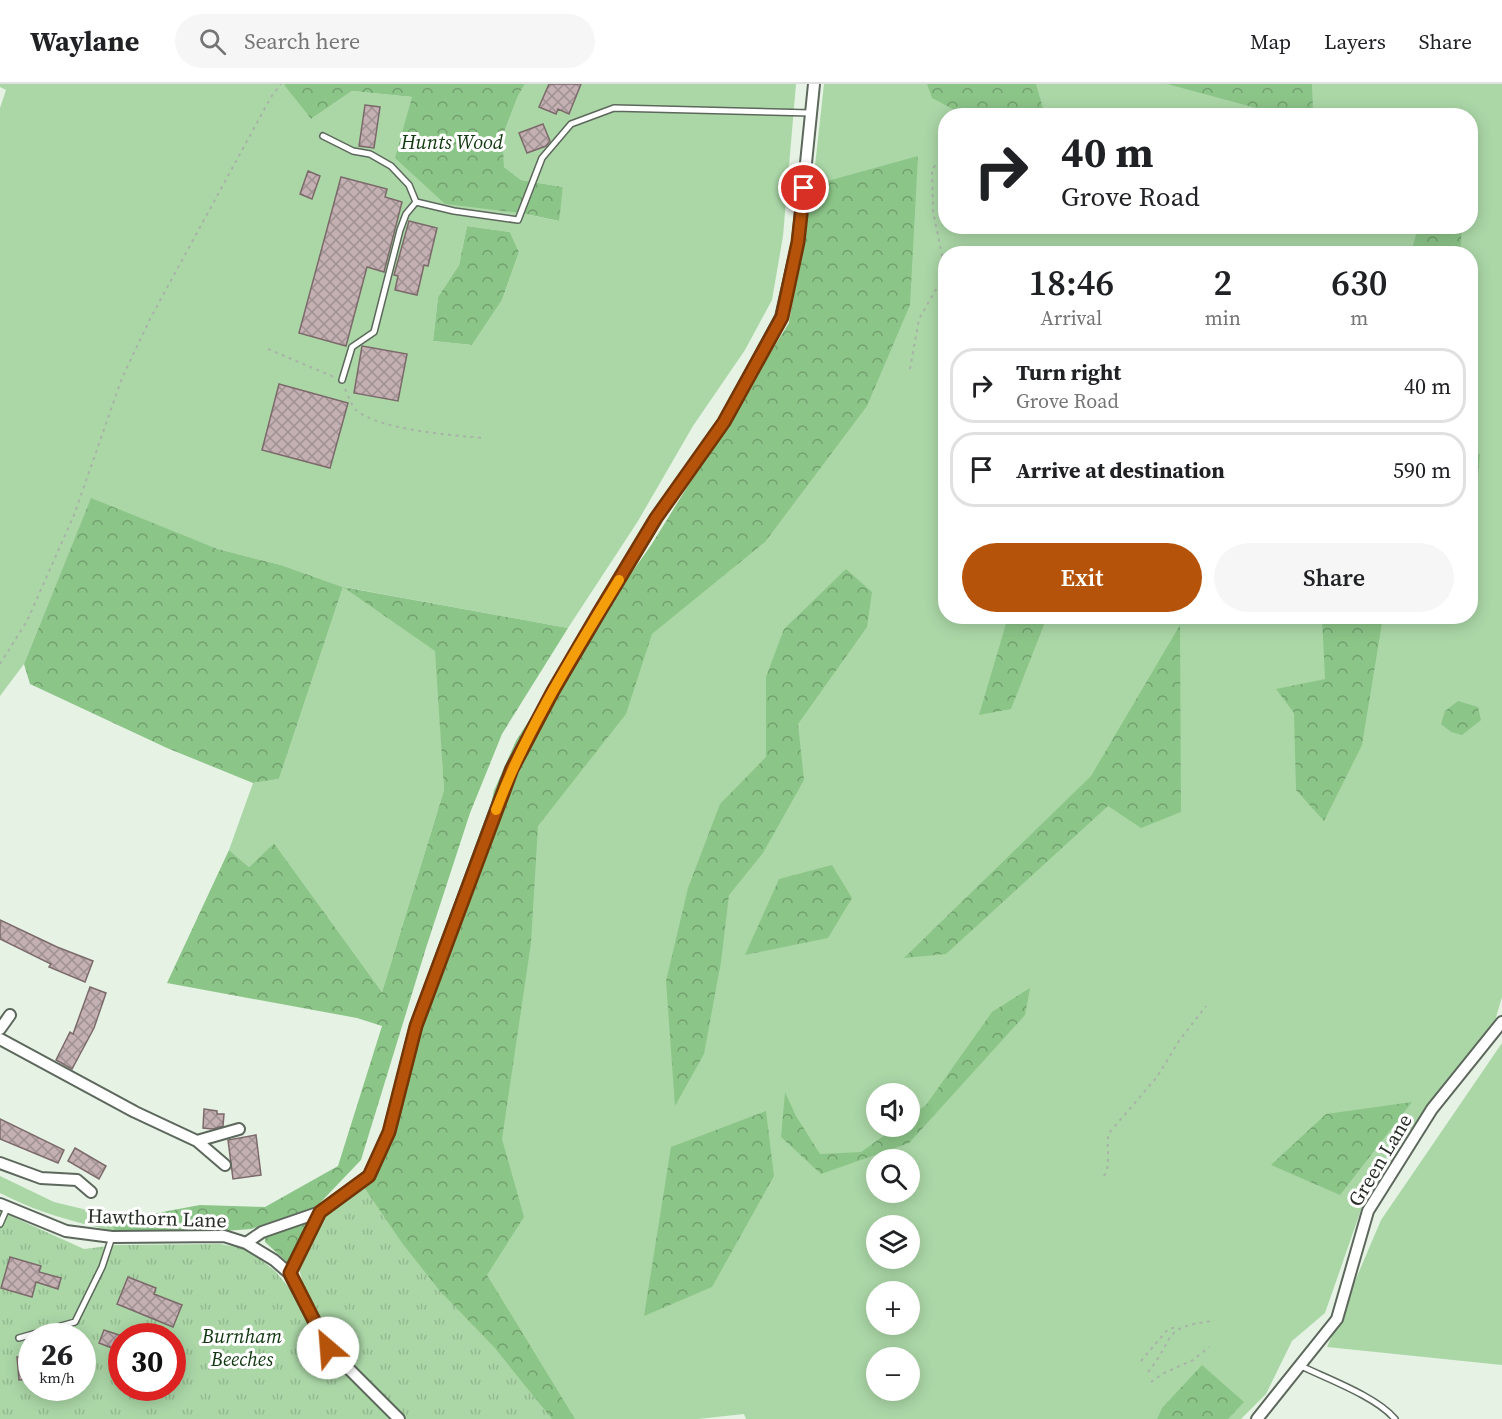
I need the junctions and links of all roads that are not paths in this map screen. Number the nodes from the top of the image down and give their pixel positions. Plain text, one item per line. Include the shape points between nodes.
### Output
1 (814, 84) edge
2 (812, 113) junction
3 (323, 136) dead end
4 (416, 202) junction
5 (342, 380) road end
6 (10, 1015) dead end
7 (1502, 1022) edge
8 (0, 1029) edge
9 (0, 1039) edge
10 (239, 1129) dead end
11 (197, 1141) junction
12 (0, 1163) edge
13 (225, 1165) dead end
14 (91, 1192) dead end
15 (3, 1206) edge
16 (320, 1212) junction
17 (0, 1224) edge
18 (112, 1237) junction
19 (246, 1243) junction
20 (290, 1273) junction
21 (72, 1323) edge
22 (1301, 1366) junction
23 (399, 1419) edge
24 (1257, 1419) edge
25 (1395, 1419) edge

1 - 2 street
2 - 4 lane via 614,108 571,124 542,158 518,220
2 - 16 street via 798,242 782,317 724,422 656,518 598,614 512,769 416,1026 389,1132 369,1176
3 - 4 lane via 391,166 409,185
4 - 5 lane via 400,230 374,332 352,347
6 - 8 street
7 - 22 street, Green Lane via 1432,1109 1368,1211 1337,1319
9 - 11 street via 135,1113
10 - 11 street
11 - 13 street
12 - 14 street via 41,1178 77,1180
15 - 17 lane
15 - 18 street, Hawthorn Lane via 66,1231
16 - 19 street via 262,1232
16 - 20 street
18 - 19 street, Hawthorn Lane via 224,1236
18 - 21 lane via 102,1268
19 - 20 street, Hawthorn Lane
20 - 23 street via 328,1348
22 - 24 street, Green Lane
22 - 25 lane via 1389,1411

